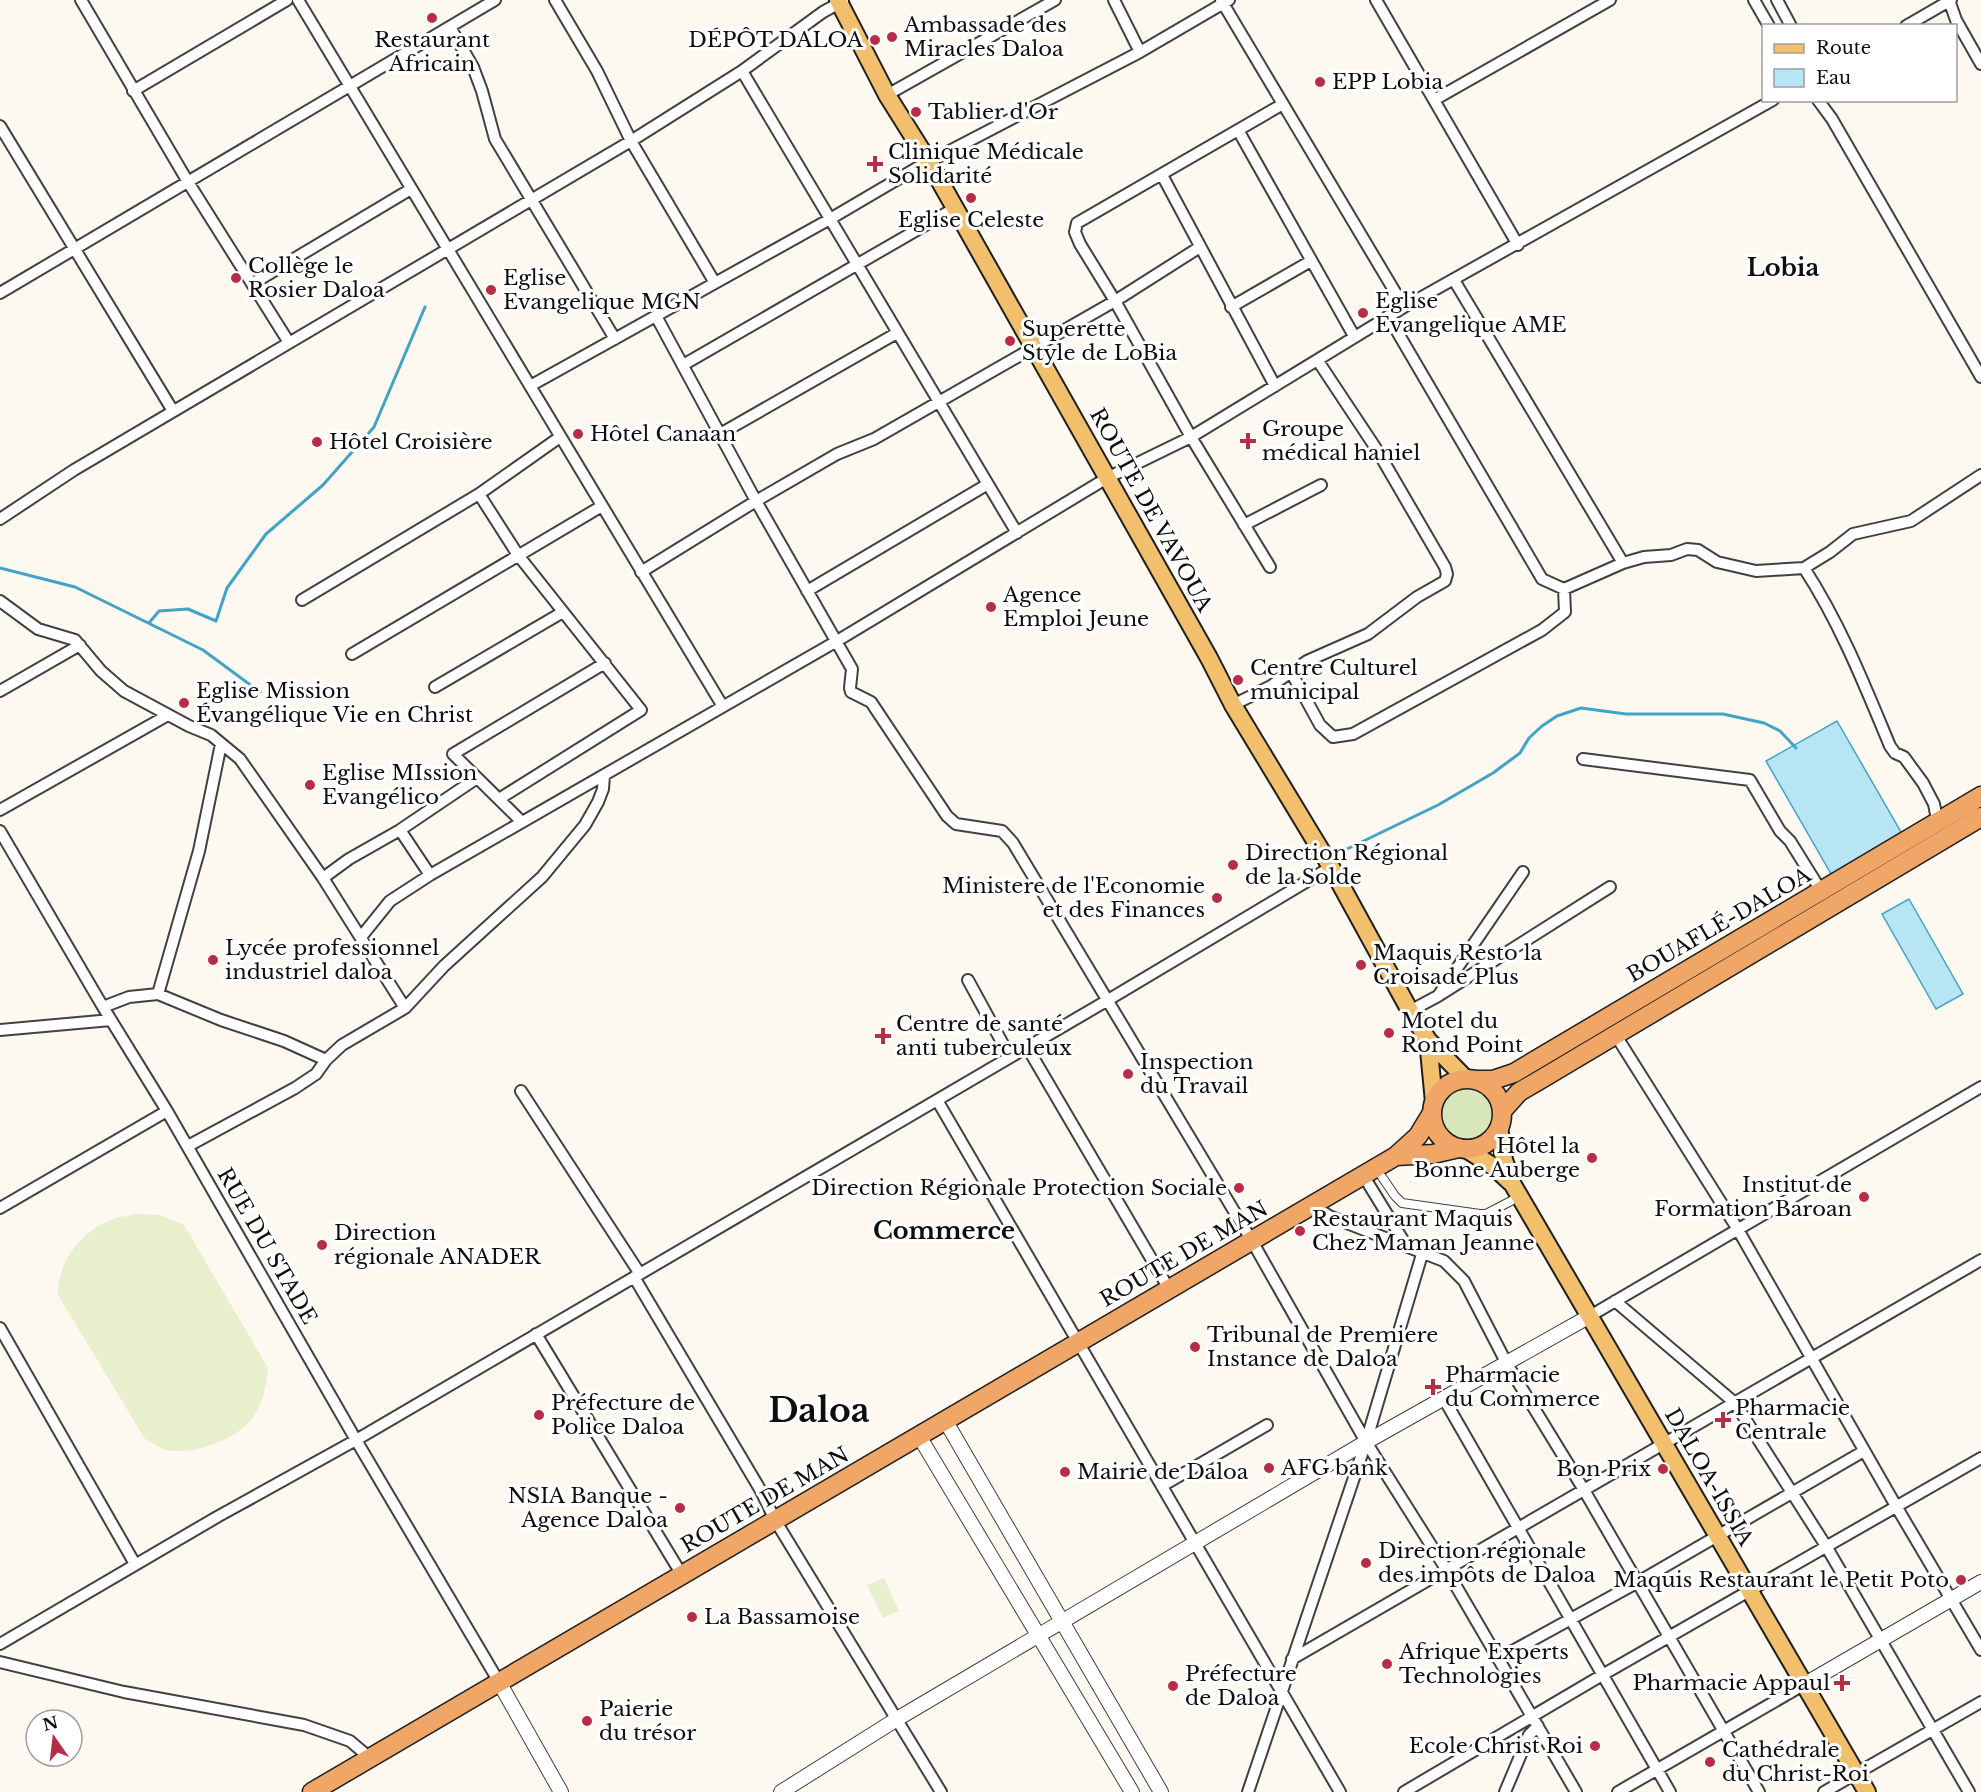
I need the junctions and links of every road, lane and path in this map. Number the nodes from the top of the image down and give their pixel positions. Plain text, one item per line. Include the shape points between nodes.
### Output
1 (81, 0) edge
2 (287, 0) edge
3 (298, 0) edge
4 (495, 0) edge
5 (555, 0) edge
6 (1055, 0) edge
7 (1114, 0) edge
8 (1376, 0) edge
9 (1610, 0) edge
10 (1754, 0) edge
11 (1777, 0) edge
12 (1950, 0) edge
13 (841, 1) edge
14 (1224, 1) edge
15 (1595, 3) edge
16 (1768, 24) edge
17 (1790, 24) edge
18 (1909, 24) edge
19 (450, 27) junction
20 (1140, 52) junction
21 (1981, 64) edge
22 (742, 70) junction
23 (350, 87) junction
24 (133, 91) junction
25 (887, 95) junction
26 (1434, 100) junction
27 (1769, 102) edge
28 (1820, 102) edge
29 (1827, 102) edge
30 (1283, 104) junction
31 (1832, 118) junction
32 (0, 126) edge
33 (1238, 130) junction
34 (631, 141) junction
35 (929, 162) junction
36 (1162, 175) junction
37 (188, 182) junction
38 (411, 189) junction
39 (531, 200) junction
40 (955, 208) junction
41 (830, 219) junction
42 (1518, 245) junction
43 (1200, 247) junction
44 (75, 249) junction
45 (447, 249) junction
46 (1311, 261) junction
47 (857, 265) junction
48 (1454, 280) junction
49 (715, 283) junction
50 (252, 284) junction
51 (0, 293) edge
52 (1115, 301) junction
53 (1231, 307) junction
54 (1404, 307) junction
55 (656, 316) junction
56 (1388, 316) junction
57 (897, 333) junction
58 (1354, 336) junction
59 (615, 339) junction
60 (288, 342) junction
61 (1034, 348) junction
62 (1318, 361) junction
63 (683, 366) junction
64 (1981, 377) edge
65 (530, 386) junction
66 (1275, 386) junction
67 (939, 401) junction
68 (173, 411) junction
69 (720, 434) junction
70 (560, 437) junction
71 (1191, 437) junction
72 (1981, 475) edge
73 (1107, 478) junction
74 (988, 484) junction
75 (1321, 485) dead end
76 (479, 494) junction
77 (756, 501) junction
78 (602, 506) junction
79 (0, 519) edge
80 (1244, 525) junction
81 (1017, 533) junction
82 (518, 555) junction
83 (1623, 563) junction
84 (1270, 567) dead end
85 (1804, 568) junction
86 (641, 572) junction
87 (1564, 589) junction
88 (807, 591) junction
89 (302, 600) dead end
90 (0, 601) edge
91 (563, 612) junction
92 (837, 641) junction
93 (80, 645) junction
94 (352, 654) dead end
95 (605, 663) junction
96 (1291, 672) junction
97 (435, 687) dead end
98 (0, 691) edge
99 (722, 705) junction
100 (1233, 705) junction
101 (168, 715) junction
102 (221, 744) junction
103 (1583, 759) dead end
104 (604, 775) junction
105 (477, 778) junction
106 (1981, 796) edge
107 (499, 799) junction
108 (0, 810) edge
109 (1981, 817) edge
110 (522, 822) junction
111 (400, 830) junction
112 (0, 831) edge
113 (1941, 831) junction
114 (1331, 867) junction
115 (1523, 873) dead end
116 (430, 875) junction
117 (323, 878) junction
118 (1610, 887) dead end
119 (1821, 892) junction
120 (1833, 906) junction
121 (361, 937) junction
122 (968, 980) dead end
123 (158, 994) junction
124 (1438, 996) junction
125 (1108, 1000) junction
126 (103, 1007) junction
127 (405, 1008) junction
128 (1410, 1011) junction
129 (111, 1020) junction
130 (0, 1030) edge
131 (1616, 1034) junction
132 (1428, 1040) junction
133 (1027, 1047) junction
134 (1010, 1057) junction
135 (326, 1060) junction
136 (1471, 1080) junction
137 (1981, 1087) edge
138 (521, 1091) dead end
139 (938, 1100) junction
140 (1433, 1107) junction
141 (167, 1111) junction
142 (1501, 1120) junction
143 (188, 1146) junction
144 (1463, 1148) junction
145 (1396, 1156) junction
146 (1382, 1177) dead end
147 (1365, 1180) junction
148 (1512, 1193) junction
149 (1312, 1205) junction
150 (0, 1208) edge
151 (1737, 1228) junction
152 (1252, 1241) junction
153 (1406, 1245) junction
154 (1423, 1251) junction
155 (1981, 1260) edge
156 (637, 1275) junction
157 (1169, 1289) junction
158 (1615, 1300) junction
159 (1590, 1316) junction
160 (0, 1328) edge
161 (536, 1334) junction
162 (1079, 1342) junction
163 (1811, 1360) junction
164 (1507, 1364) junction
165 (1444, 1399) junction
166 (1735, 1403) junction
167 (945, 1420) junction
168 (1268, 1425) dead end
169 (919, 1436) junction
170 (356, 1440) junction
171 (1366, 1442) junction
172 (1663, 1444) junction
173 (1864, 1451) junction
174 (1981, 1458) edge
175 (1162, 1486) junction
176 (1584, 1490) junction
177 (1793, 1492) junction
178 (1896, 1506) junction
179 (775, 1520) junction
180 (1518, 1528) junction
181 (1717, 1536) junction
182 (1196, 1544) junction
183 (1826, 1546) junction
184 (135, 1564) junction
185 (1446, 1569) junction
186 (682, 1575) junction
187 (1638, 1582) junction
188 (1981, 1582) edge
189 (1750, 1590) junction
190 (1951, 1600) junction
191 (1571, 1619) junction
192 (1062, 1622) junction
193 (1038, 1636) junction
194 (1668, 1637) junction
195 (1881, 1641) junction
196 (0, 1644) edge
197 (1981, 1650) edge
198 (1292, 1659) junction
199 (1498, 1659) junction
200 (0, 1662) edge
201 (1604, 1674) junction
202 (499, 1682) junction
203 (1805, 1684) junction
204 (1281, 1691) junction
205 (1981, 1702) edge
206 (897, 1719) junction
207 (1535, 1721) junction
208 (1932, 1730) junction
209 (1724, 1731) junction
210 (370, 1758) junction
211 (1657, 1769) junction
212 (1856, 1773) junction
213 (312, 1792) edge
214 (561, 1792) edge
215 (781, 1792) edge
216 (941, 1792) edge
217 (1132, 1792) edge
218 (1161, 1792) edge
219 (1248, 1792) edge
220 (1340, 1792) edge
221 (1404, 1792) edge
222 (1505, 1792) edge
223 (1576, 1792) edge
224 (1618, 1792) edge
225 (1670, 1792) edge
226 (1759, 1792) edge
227 (1824, 1792) edge
228 (1867, 1792) edge
229 (1969, 1792) edge

1 - 24 street
2 - 24 street
3 - 23 street
4 - 19 street
5 - 34 street via 597,71
6 - 25 street
7 - 20 street
8 - 26 street
9 - 15 street
10 - 16 street
11 - 17 street
12 - 18 street
12 - 21 street via 1956,20
13 - 22 street
13 - 25 main road, ROUTE DE VAVOUA
14 - 20 street
14 - 30 street
15 - 26 street
19 - 23 street
19 - 39 street via 473,67 495,139
20 - 35 street
22 - 34 street
22 - 41 street
23 - 37 street
23 - 38 street
24 - 37 street
25 - 35 main road, ROUTE DE VAVOUA
26 - 42 street
27 - 42 street
28 - 31 street
29 - 31 street
30 - 33 street
30 - 54 street
31 - 64 street
32 - 44 street
33 - 36 street
33 - 46 street
34 - 39 street
34 - 49 street
35 - 40 main road, ROUTE DE VAVOUA
35 - 41 street
36 - 43 street
36 - 52 street via 1077,223 1075,232 1080,244
37 - 44 street
37 - 50 street
38 - 45 street
38 - 50 street
39 - 45 street
39 - 59 street
40 - 47 street
40 - 61 main road, ROUTE DE VAVOUA
41 - 47 street
41 - 49 street
42 - 48 street
43 - 52 street
43 - 53 street
44 - 51 street
44 - 68 street
45 - 60 street
45 - 65 street
46 - 53 street
46 - 58 street
47 - 57 street
47 - 63 street
48 - 54 street
48 - 83 street
49 - 55 street
50 - 60 street
52 - 61 street
52 - 71 street
53 - 66 street
54 - 56 street
55 - 59 street
55 - 63 street
56 - 58 street
56 - 87 street via 1542,579
57 - 67 street
57 - 69 street
58 - 62 street
59 - 65 street
60 - 68 street
61 - 67 street
61 - 73 main road, ROUTE DE VAVOUA
62 - 66 street
62 - 96 street via 1377,450 1447,574 1445,581 1368,634
63 - 69 street
65 - 70 street
66 - 71 street
67 - 74 street
67 - 77 street
68 - 79 street
69 - 77 street
70 - 76 street
70 - 78 street
71 - 73 street
71 - 80 street
72 - 85 street via 1911,521 1853,534
73 - 81 street
73 - 100 main road, ROUTE DE VAVOUA
74 - 81 street
74 - 88 street
75 - 80 street
76 - 82 street
76 - 89 street
77 - 86 street
77 - 88 street
78 - 82 street
78 - 86 street
80 - 84 street
81 - 92 street
82 - 91 street
82 - 94 street
83 - 85 street via 1687,549 1698,550 1717,562 1756,571
83 - 87 street
85 - 113 street via 1843,639 1890,746 1894,753 1904,757 1934,804
86 - 99 street
87 - 96 street via 1565,612 1542,630 1353,734 1332,737 1320,725
88 - 92 street
90 - 93 street via 38,629
91 - 95 street
91 - 97 street
92 - 99 street
92 - 125 street via 852,669 851,692 871,702 946,816 956,824 1002,831 1008,836
93 - 98 street
93 - 101 street via 101,671 124,690
95 - 105 street via 455,752 454,756
95 - 107 street via 640,712
96 - 100 street via 1271,687
99 - 104 street
100 - 114 main road, ROUTE DE VAVOUA
101 - 102 street via 212,735
101 - 108 street
102 - 117 street via 240,759
102 - 123 street via 199,851
103 - 119 street via 1750,780
104 - 110 street
104 - 127 street via 603,789 585,825 542,877 459,952
105 - 107 street
105 - 111 street
106 - 113 highway, BOUAFLÉ-DALOA
107 - 110 street
109 - 113 highway, BOUAFLÉ-DALOA
110 - 116 street
111 - 116 street
111 - 117 street
112 - 126 street, RUE DU STADE
113 - 119 highway, BOUAFLÉ-DALOA
113 - 120 highway, BOUAFLÉ-DALOA
114 - 125 street
114 - 128 main road, ROUTE DE VAVOUA
115 - 124 street
116 - 121 street via 390,901
117 - 121 street
118 - 124 street
119 - 120 street
119 - 136 highway, BOUAFLÉ-DALOA via 1514,1073 1493,1080
120 - 131 highway, BOUAFLÉ-DALOA
121 - 127 street
122 - 134 street
123 - 126 street via 136,996
123 - 135 street
124 - 128 street
125 - 133 street
125 - 152 street
126 - 129 street, RUE DU STADE
127 - 135 street via 342,1045
128 - 132 main road, ROUTE DE VAVOUA
129 - 130 street
129 - 141 street, RUE DU STADE
131 - 142 highway, BOUAFLÉ-DALOA via 1519,1092
131 - 151 street
132 - 136 main road
132 - 140 main road
133 - 134 street
133 - 157 street
134 - 139 street
135 - 143 street via 316,1074 295,1088
136 - 140 highway via 1447,1086
136 - 142 highway via 1495,1092 1501,1104
137 - 151 street
138 - 156 street
139 - 156 street
139 - 162 street
140 - 144 highway via 1437,1132 1447,1142
140 - 145 highway, ROUTE DE MAN via 1418,1137
141 - 143 street, RUE DU STADE
141 - 150 street
142 - 144 highway via 1495,1135 1482,1145
142 - 148 main road
143 - 170 street, RUE DU STADE
144 - 145 highway
144 - 148 main road via 1494,1167
145 - 147 highway, ROUTE DE MAN
146 - 148 street via 1402,1203 1480,1214 1486,1214
147 - 149 highway, ROUTE DE MAN
147 - 153 street
148 - 159 main road, DALOA-ISSIA
149 - 152 highway, ROUTE DE MAN
149 - 153 street via 1329,1216
151 - 158 street
151 - 163 street
152 - 157 highway, ROUTE DE MAN
152 - 171 street
153 - 154 street
154 - 164 street via 1444,1261 1464,1281
154 - 171 street
155 - 163 street
156 - 161 street
156 - 179 street
157 - 162 highway, ROUTE DE MAN
158 - 159 street
158 - 166 street
159 - 164 street
159 - 172 main road, DALOA-ISSIA
160 - 184 street
161 - 170 street
161 - 186 street
162 - 167 highway, ROUTE DE MAN
162 - 175 street
163 - 166 street
163 - 173 street
164 - 165 street
164 - 176 street
165 - 171 street
165 - 180 street
166 - 172 street
166 - 177 street
167 - 169 highway, ROUTE DE MAN
167 - 192 street
168 - 175 street
169 - 179 highway, ROUTE DE MAN
169 - 193 street
170 - 184 street
170 - 202 street, RUE DU STADE
171 - 182 street
171 - 185 street
171 - 198 street
172 - 176 street
172 - 181 main road, DALOA-ISSIA
173 - 177 street
173 - 178 street
174 - 178 street
175 - 182 street
176 - 180 street
176 - 187 street
177 - 181 street
177 - 183 street
178 - 183 street
178 - 190 street
179 - 186 highway, ROUTE DE MAN
179 - 206 street
180 - 185 street
180 - 191 street
181 - 187 street
181 - 189 main road, DALOA-ISSIA
182 - 192 street
182 - 204 street
183 - 189 street
183 - 195 street
184 - 196 street
185 - 198 street
185 - 199 street
186 - 202 highway, ROUTE DE MAN
187 - 191 street
187 - 194 street
188 - 190 street
189 - 194 street
189 - 203 main road, DALOA-ISSIA
190 - 195 street
190 - 197 street
191 - 199 street
191 - 201 street
192 - 193 street
192 - 218 street
193 - 206 street
193 - 217 street
194 - 201 street
194 - 209 street
195 - 203 street
195 - 208 street
198 - 204 street
199 - 207 street
200 - 210 street via 124,1692 304,1725 350,1741
201 - 207 street
201 - 211 street
202 - 210 highway, ROUTE DE MAN
202 - 214 street
203 - 209 street
203 - 212 main road, DALOA-ISSIA
204 - 219 street
204 - 220 street
205 - 208 street
206 - 215 street
206 - 216 street
207 - 221 street
207 - 222 street
207 - 223 street
208 - 212 street
208 - 229 street
209 - 211 street
209 - 226 street
210 - 213 highway, ROUTE DE MAN
211 - 224 street
211 - 225 street
212 - 227 street
212 - 228 main road, DALOA-ISSIA

